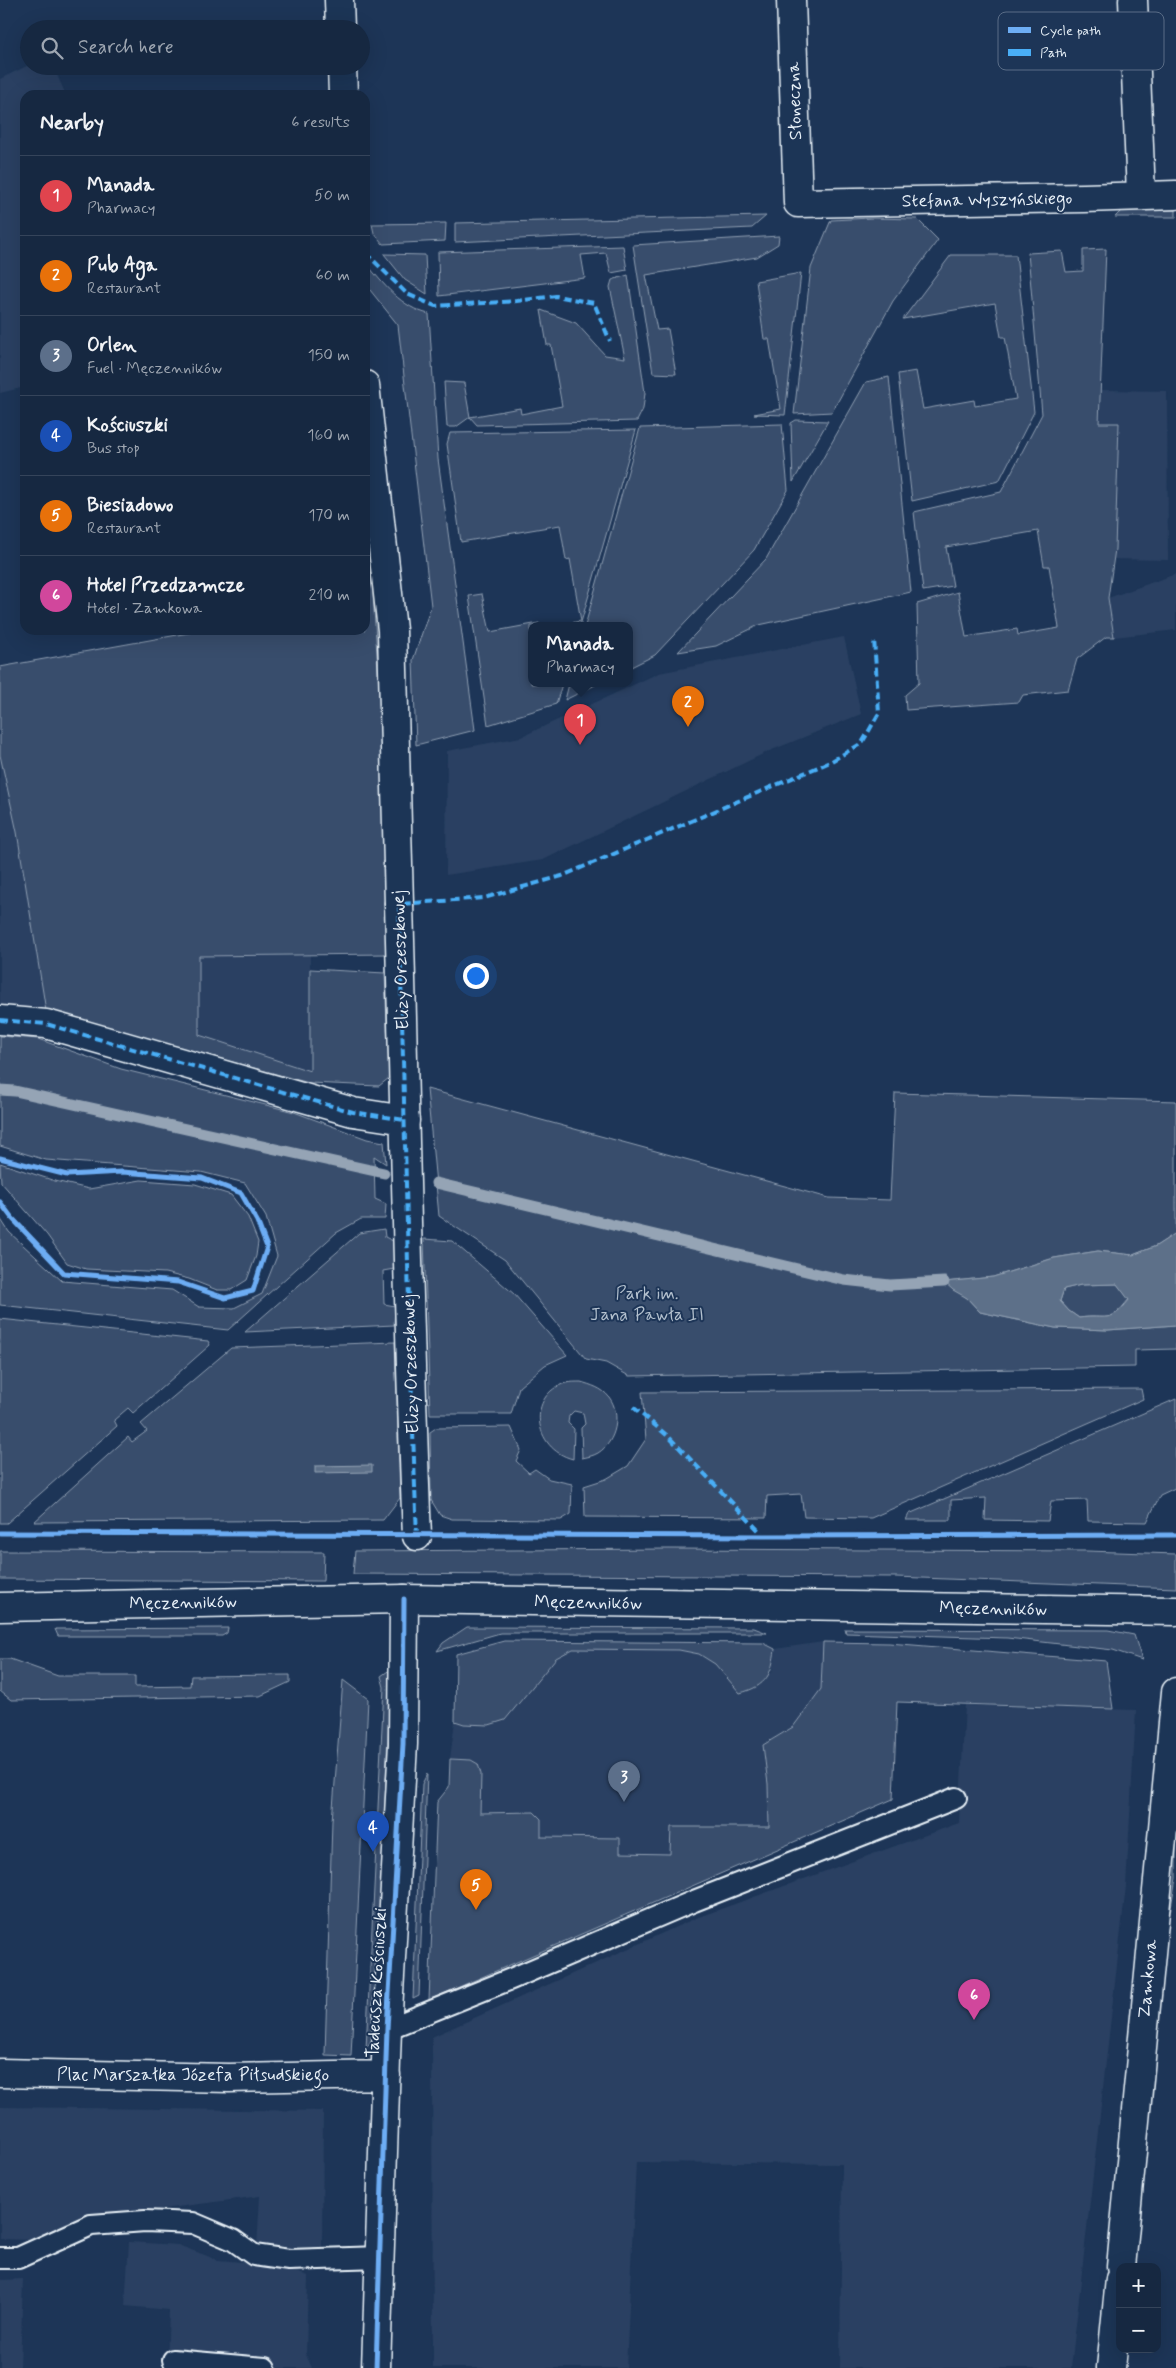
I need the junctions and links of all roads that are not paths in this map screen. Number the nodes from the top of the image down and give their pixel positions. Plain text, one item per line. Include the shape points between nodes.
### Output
1 (339, 0) edge
2 (791, 0) edge
3 (340, 20) edge
4 (1136, 70) edge
5 (342, 75) edge
6 (343, 90) edge
7 (1176, 194) edge
8 (1141, 195) junction
9 (798, 203) joint
10 (370, 430) edge
11 (0, 1020) edge
12 (405, 1120) junction
13 (417, 1536) dead end
14 (404, 1599) junction
15 (0, 1606) edge
16 (1176, 1611) edge
17 (1176, 1692) edge
18 (956, 1798) dead end
19 (387, 2029) junction
20 (0, 2073) edge
21 (386, 2075) junction
22 (380, 2257) junction
23 (0, 2258) edge
24 (1121, 2263) edge
25 (1117, 2308) edge
26 (173, 2360) dead end
27 (266, 2368) edge
28 (376, 2368) edge
29 (1112, 2368) edge

1 - 3 street
2 - 9 street, Słoneczna
4 - 8 street
5 - 6 street
7 - 8 street, Stefana Wyszyńskiego
8 - 9 street, Stefana Wyszyńskiego
10 - 12 street, Elizy Orzeszkowej via 392,630
11 - 12 street via 46,1024 353,1112
12 - 13 street, Elizy Orzeszkowej
14 - 15 street, Męczenników
14 - 16 street, Męczenników
14 - 19 street, Tadeusza Kościuszki via 403,1744
17 - 24 street, Zamkowa
18 - 19 lane via 694,1900
19 - 21 street, Tadeusza Kościuszki
20 - 21 street, Plac Marszałka Józefa Piłsudskiego via 229,2078
21 - 22 street, Tadeusza Kościuszki
22 - 23 lane via 289,2260 254,2255 233,2240 193,2223 145,2221 91,2225 18,2258
22 - 28 street, Tadeusza Kościuszki
25 - 29 street
26 - 27 lane

